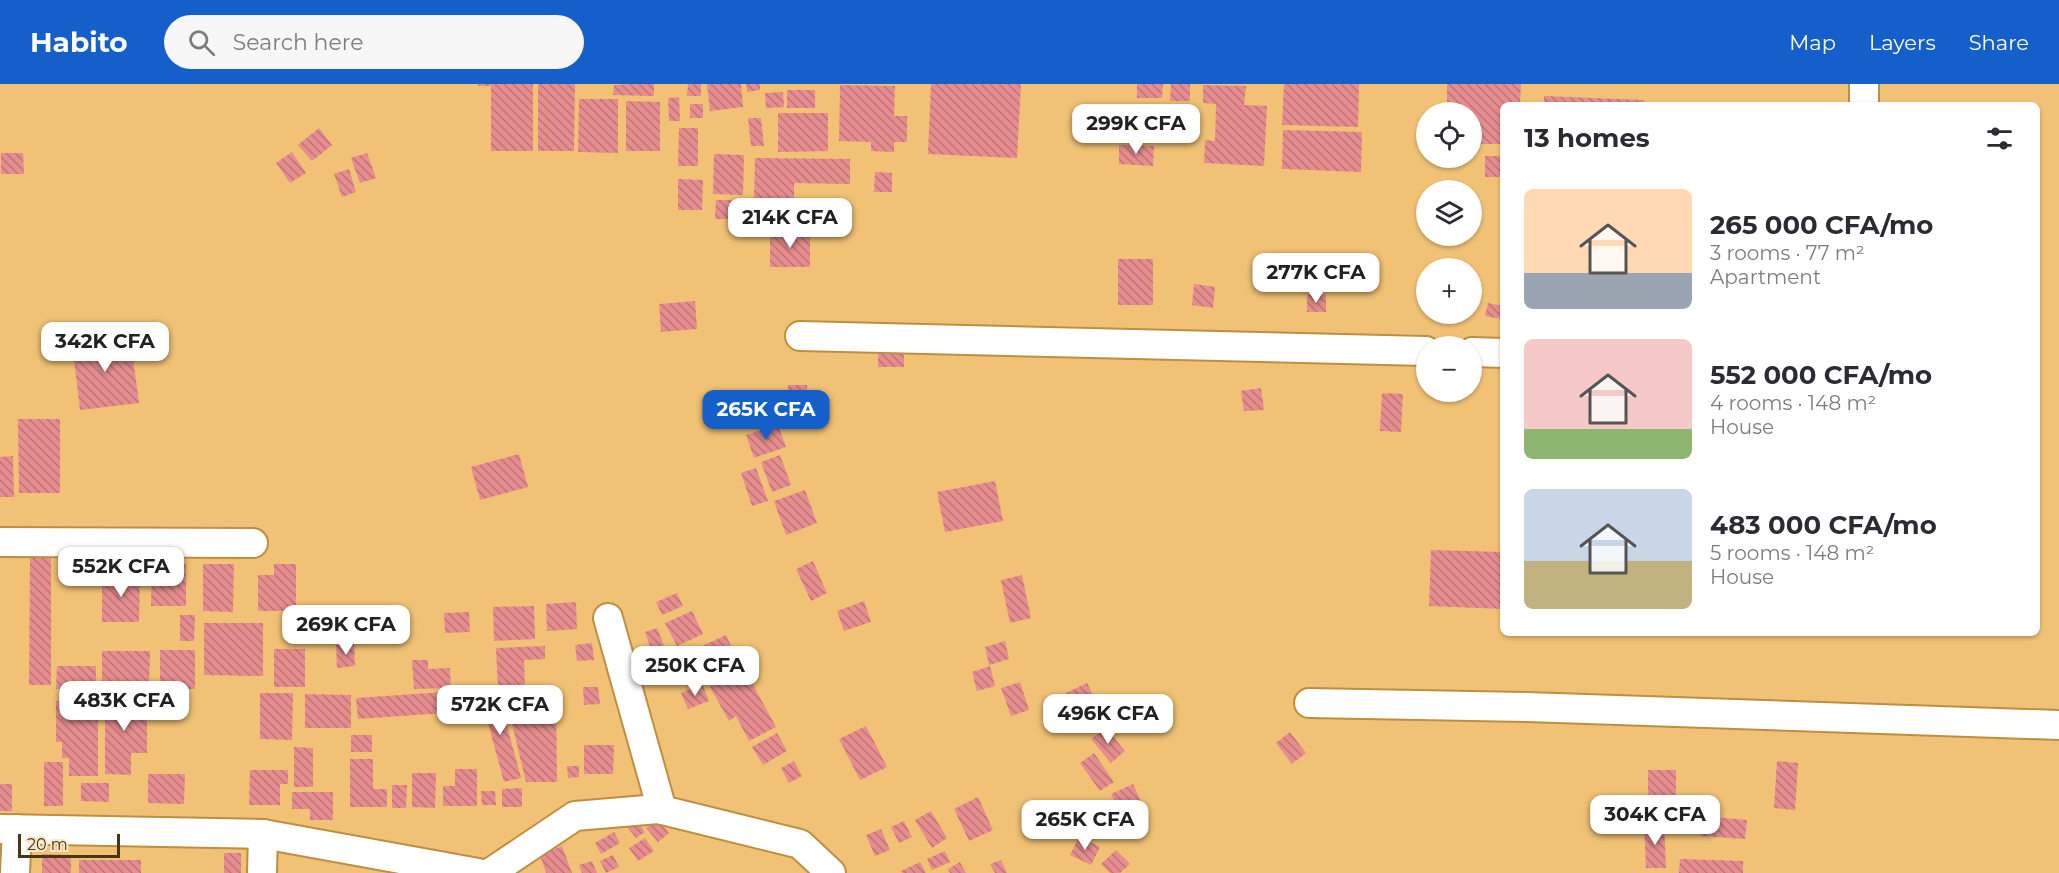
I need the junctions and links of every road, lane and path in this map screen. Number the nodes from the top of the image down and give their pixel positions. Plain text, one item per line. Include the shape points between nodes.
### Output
1 (1864, 84) edge
2 (1864, 102) edge
3 (800, 336) dead end
4 (1416, 351) edge
5 (1482, 352) edge
6 (1500, 353) edge
7 (0, 542) edge
8 (253, 543) dead end
9 (608, 618) dead end
10 (1309, 703) dead end
11 (2059, 725) edge
12 (662, 810) junction
13 (8, 829) edge
14 (263, 834) junction
15 (15, 873) edge
16 (262, 873) edge
17 (478, 873) edge
18 (490, 873) edge
19 (831, 873) edge

1 - 2 street
3 - 4 street
5 - 6 street
7 - 8 street
9 - 12 street
10 - 11 street
12 - 18 street via 575,816
12 - 19 street via 800,844
13 - 14 street
13 - 15 street
14 - 16 street
14 - 17 street

